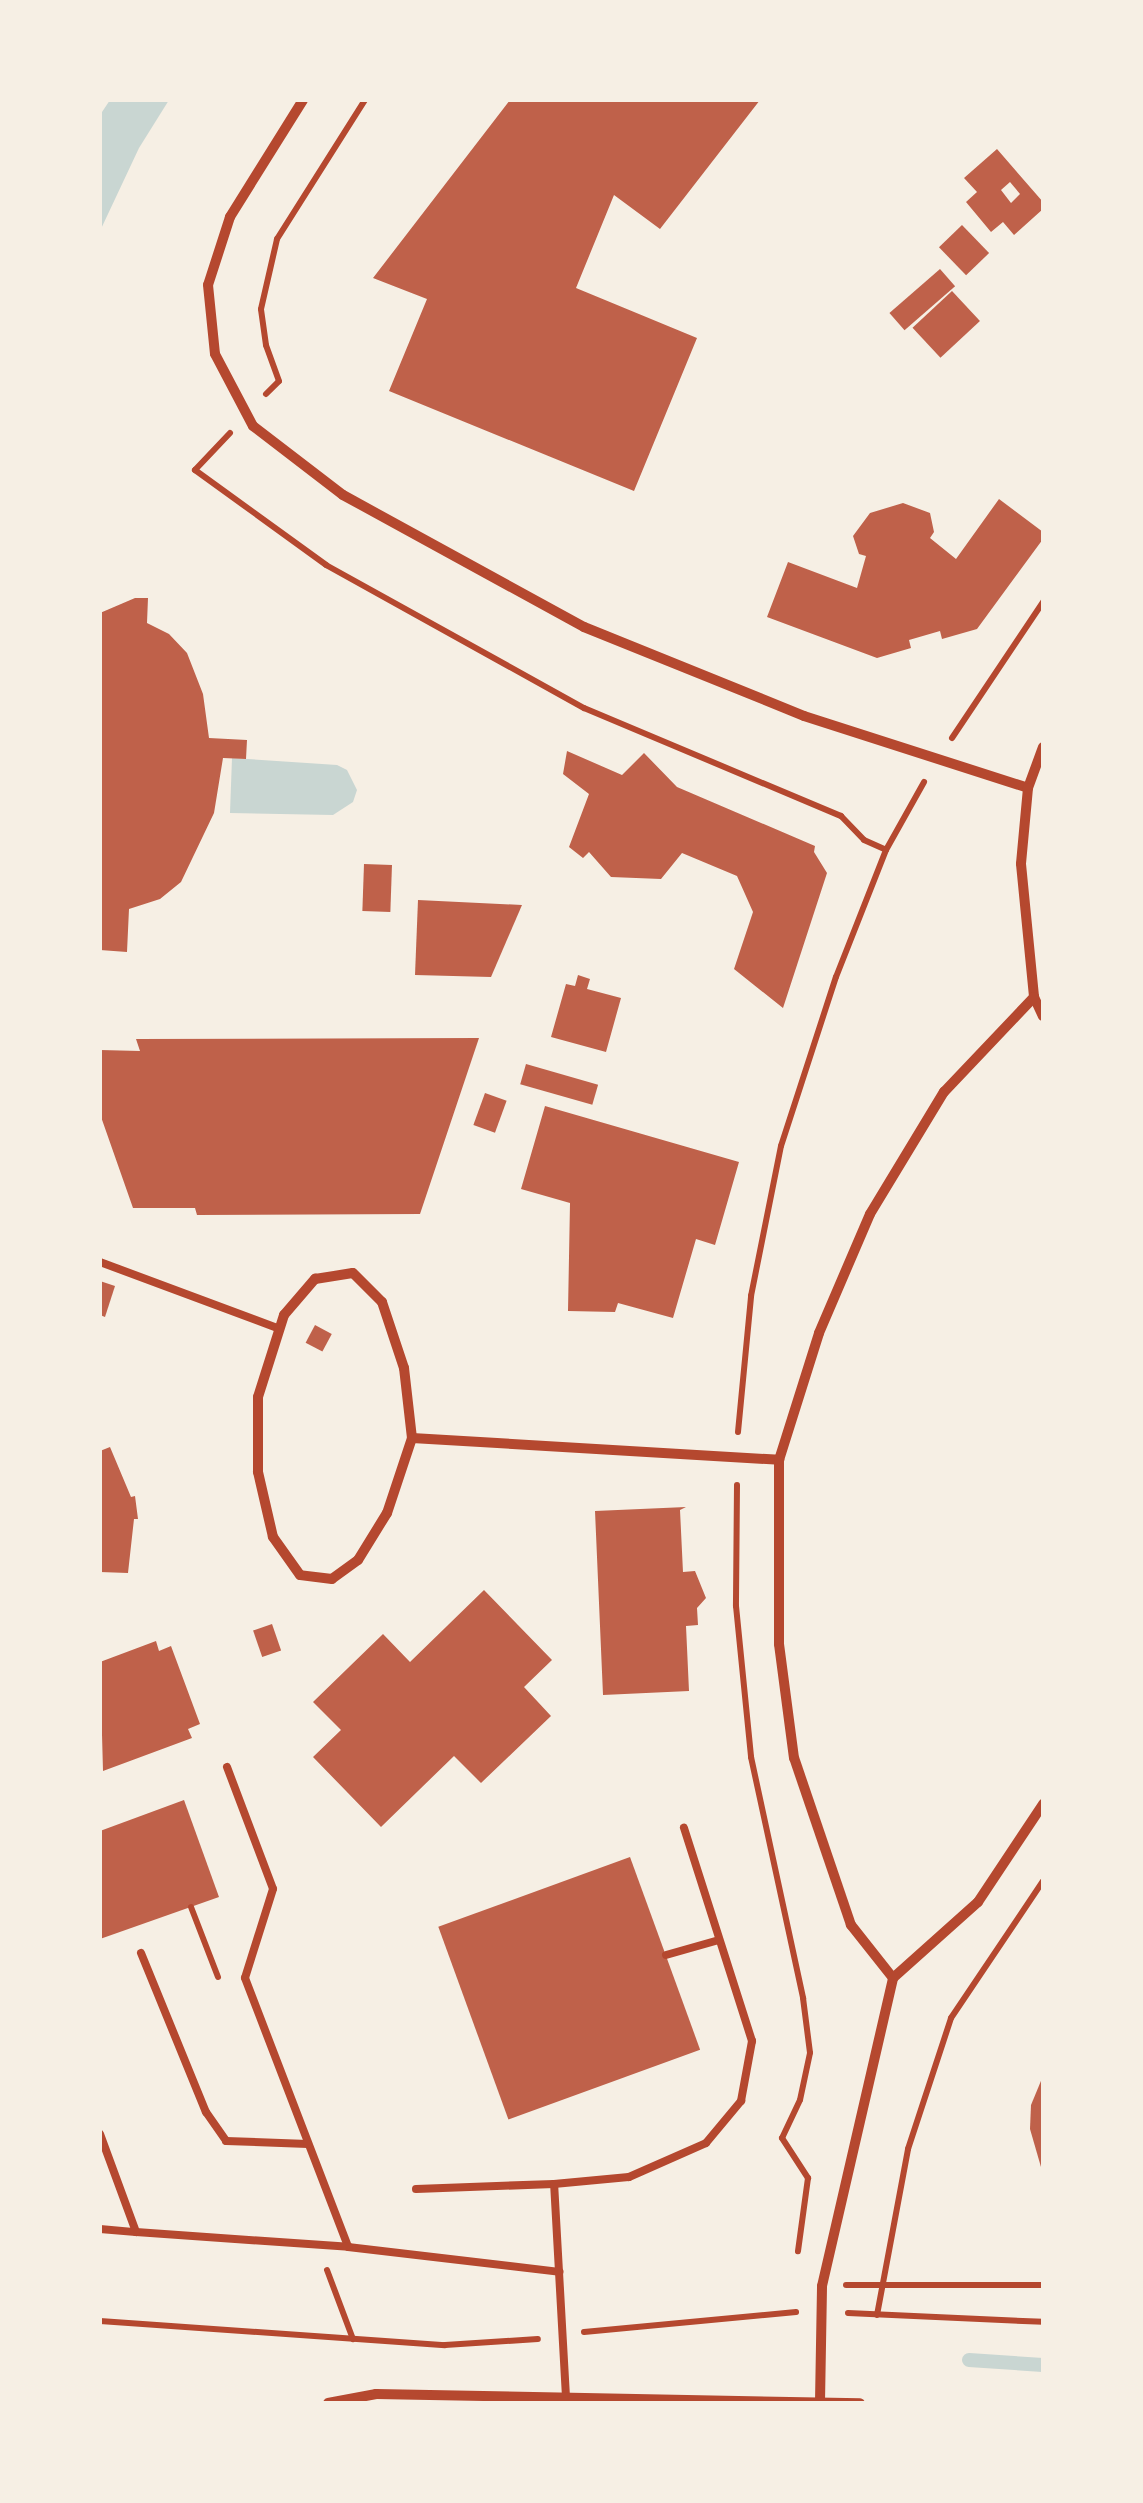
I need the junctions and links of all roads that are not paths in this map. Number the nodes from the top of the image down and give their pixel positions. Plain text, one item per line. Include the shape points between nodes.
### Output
1 (304, 100) edge
2 (1043, 747) edge
3 (1028, 788) junction
4 (1034, 997) junction
5 (1043, 1016) edge
6 (100, 1262) edge
7 (280, 1329) junction
8 (412, 1438) junction
9 (779, 1460) junction
10 (227, 1767) dead end
11 (1043, 1804) edge
12 (684, 1828) dead end
13 (719, 1940) junction
14 (142, 1953) dead end
15 (666, 1955) dead end
16 (893, 1978) junction
17 (100, 2134) edge
18 (308, 2144) junction
19 (554, 2184) junction
20 (416, 2189) dead end
21 (100, 2229) edge
22 (136, 2232) junction
23 (348, 2247) junction
24 (560, 2272) junction
25 (566, 2398) junction
26 (794, 2402) edge
27 (820, 2402) edge
28 (328, 2403) edge
29 (841, 2403) edge
30 (860, 2403) edge

1 - 3 street via 230,217 208,285 214,354 253,426 343,495 584,628 804,716
2 - 3 street
3 - 4 street via 1021,864
4 - 5 street
4 - 9 street via 944,1092 870,1214 819,1333
6 - 7 lane
7 - 8 street via 315,1279 353,1273 382,1302 404,1368
7 - 8 street via 258,1398 258,1472 273,1537 300,1575 332,1579 358,1560 387,1513
8 - 9 street
9 - 16 street via 779,1644 794,1758 851,1925
10 - 18 lane via 273,1889 245,1978
11 - 16 street via 978,1902
12 - 13 lane
13 - 15 lane
13 - 19 lane via 752,2040 741,2101 706,2143 629,2177
14 - 18 lane via 206,2112 226,2141
16 - 27 street via 822,2286
17 - 22 lane
18 - 23 lane
19 - 20 lane
19 - 24 lane
21 - 22 lane
22 - 23 lane
23 - 24 lane
24 - 25 lane
25 - 26 street
25 - 28 street via 376,2394
26 - 27 street
27 - 29 street
29 - 30 street

